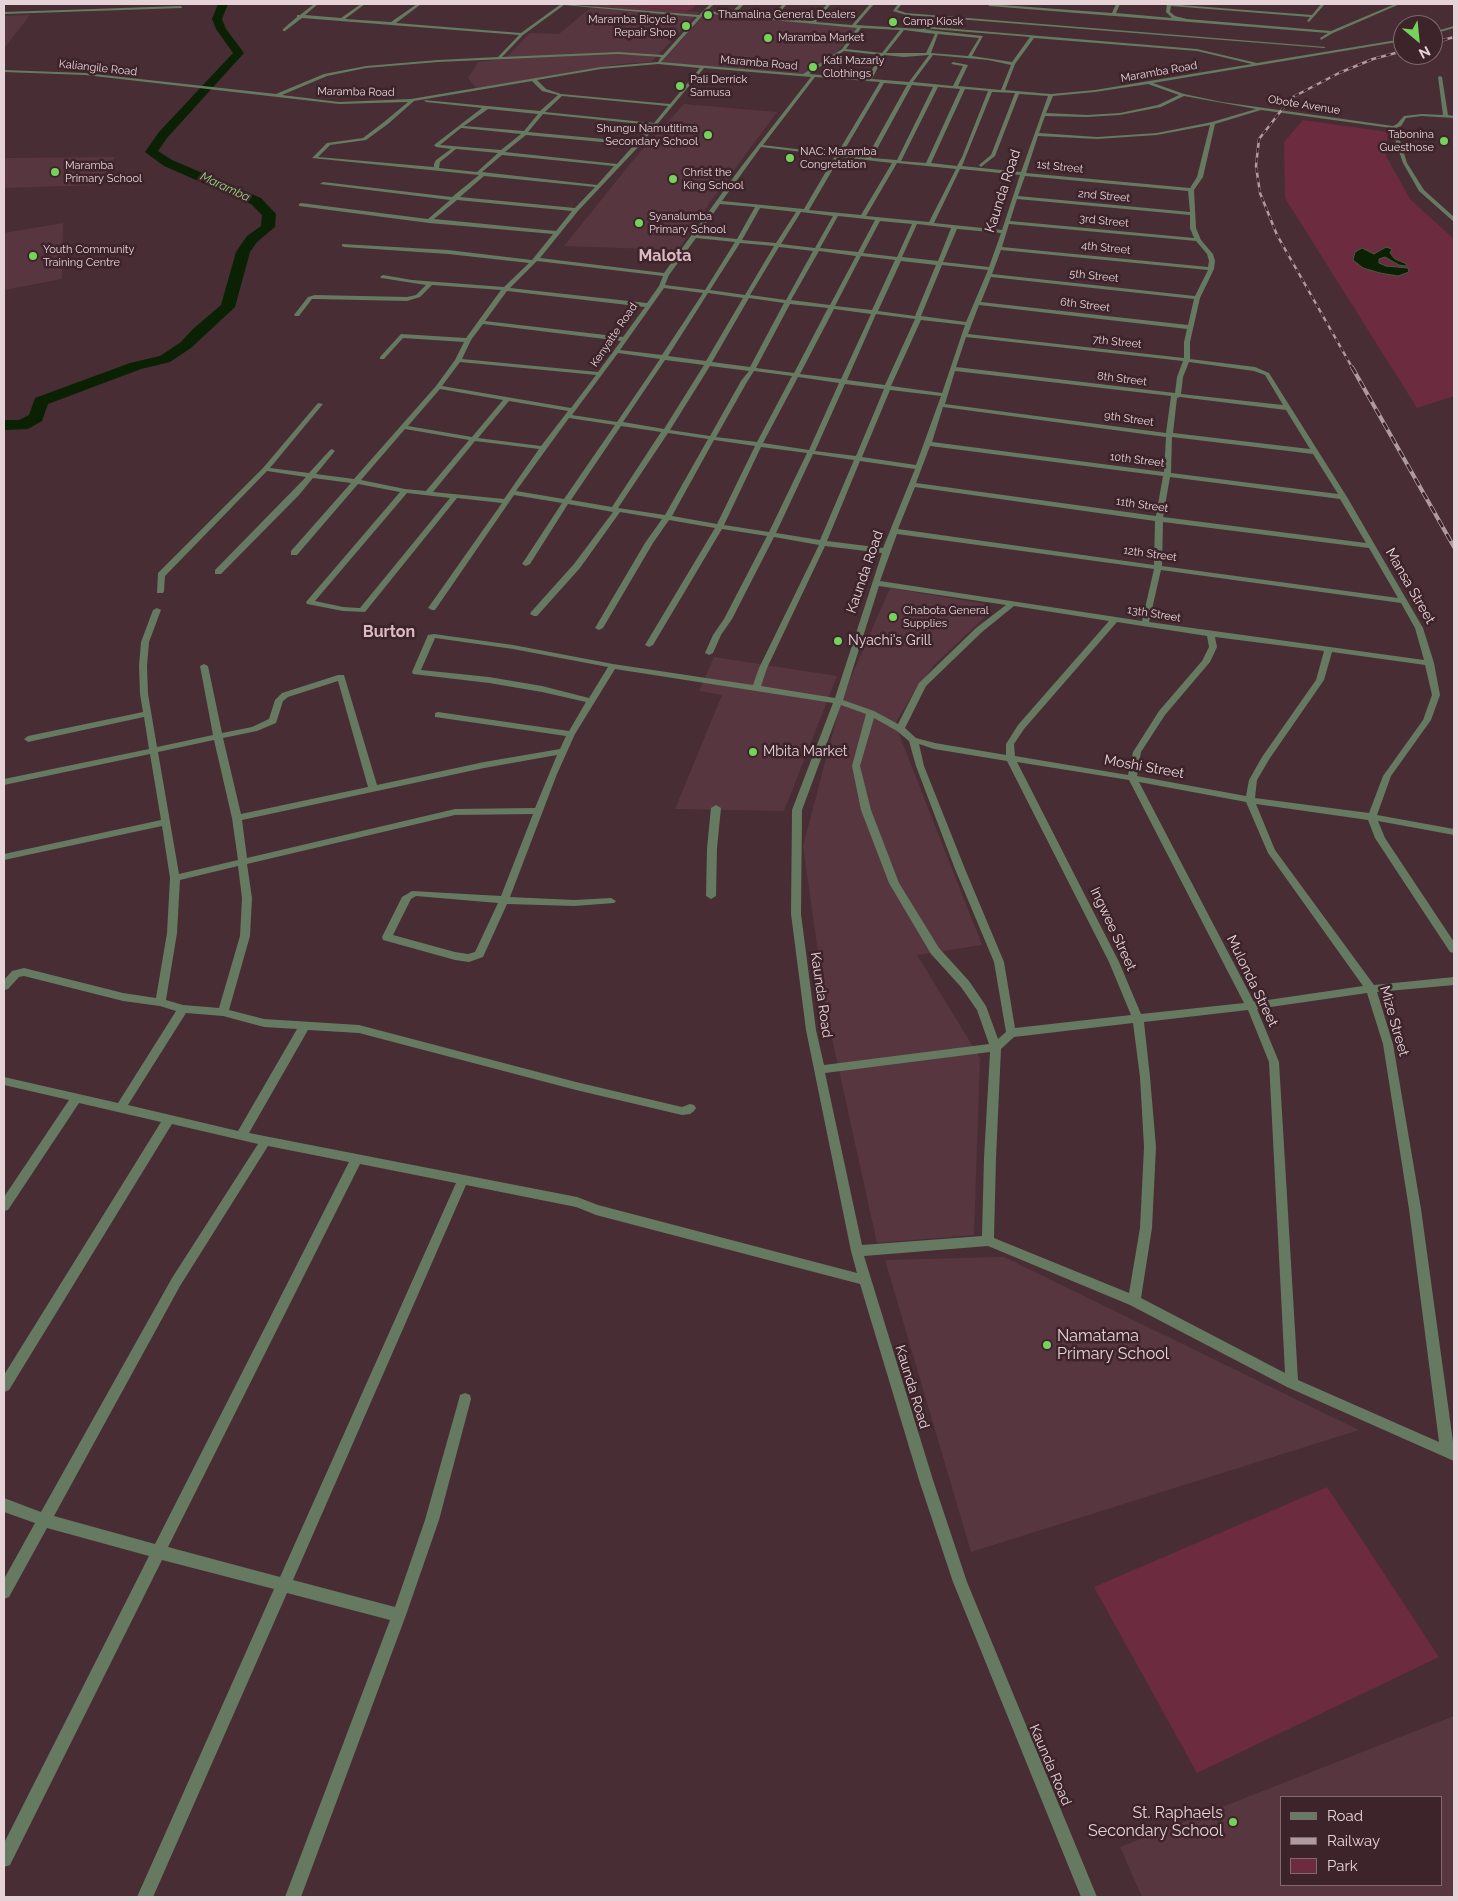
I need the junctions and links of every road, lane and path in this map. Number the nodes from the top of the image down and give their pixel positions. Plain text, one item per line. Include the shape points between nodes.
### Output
1 (316, 4) edge
2 (363, 4) edge
3 (419, 4) edge
4 (563, 4) edge
5 (712, 4) edge
6 (742, 4) edge
7 (785, 4) edge
8 (829, 4) edge
9 (872, 4) edge
10 (900, 4) edge
11 (1034, 4) edge
12 (1118, 4) edge
13 (1169, 4) edge
14 (1323, 4) edge
15 (1398, 4) edge
16 (989, 5) dead end
17 (181, 7) dead end
18 (1022, 8) junction
19 (4, 13) edge
20 (702, 14) junction
21 (742, 14) dead end
22 (1114, 14) junction
23 (731, 15) junction
24 (298, 16) junction
25 (1312, 16) junction
26 (772, 17) junction
27 (903, 18) junction
28 (342, 19) junction
29 (1187, 20) junction
30 (813, 22) junction
31 (393, 23) junction
32 (853, 26) junction
33 (860, 27) junction
34 (892, 29) junction
35 (1304, 29) junction
36 (284, 30) dead end
37 (902, 30) junction
38 (923, 30) junction
39 (1332, 32) junction
40 (937, 33) junction
41 (522, 34) junction
42 (1033, 36) junction
43 (1321, 39) junction
44 (1393, 42) edge
45 (1324, 47) junction
46 (843, 50) junction
47 (1330, 52) junction
48 (883, 54) junction
49 (930, 54) junction
50 (898, 55) junction
51 (664, 56) junction
52 (969, 57) junction
53 (499, 58) junction
54 (926, 60) junction
55 (658, 63) junction
56 (953, 63) dead end
57 (1013, 64) junction
58 (1258, 64) junction
59 (703, 67) junction
60 (4, 71) edge
61 (804, 75) junction
62 (814, 76) junction
63 (1440, 77) dead end
64 (534, 80) junction
65 (869, 80) junction
66 (882, 82) junction
67 (1149, 83) junction
68 (910, 84) junction
69 (299, 85) junction
70 (936, 86) junction
71 (955, 87) junction
72 (276, 88) dead end
73 (963, 88) junction
74 (266, 89) dead end
75 (990, 91) junction
76 (231, 92) joint
77 (1002, 92) junction
78 (247, 93) junction
79 (1017, 93) junction
80 (561, 95) junction
81 (1051, 95) junction
82 (1183, 95) junction
83 (276, 96) junction
84 (411, 100) junction
85 (671, 105) junction
86 (487, 108) junction
87 (1262, 108) junction
88 (541, 113) junction
89 (1043, 114) junction
90 (1446, 117) junction
91 (1454, 117) edge
92 (1213, 123) junction
93 (654, 124) junction
94 (462, 127) junction
95 (1393, 127) junction
96 (525, 133) junction
97 (1036, 134) junction
98 (638, 144) junction
99 (760, 146) junction
100 (454, 149) junction
101 (501, 153) junction
102 (838, 155) junction
103 (964, 157) junction
104 (869, 159) junction
105 (897, 162) junction
106 (617, 165) junction
107 (928, 165) junction
108 (981, 166) junction
109 (958, 168) junction
110 (437, 169) junction
111 (993, 171) junction
112 (480, 174) junction
113 (1024, 174) junction
114 (323, 184) dead end
115 (597, 186) junction
116 (1190, 190) junction
117 (1016, 197) junction
118 (453, 199) junction
119 (718, 202) junction
120 (301, 206) dead end
121 (758, 206) junction
122 (576, 210) junction
123 (803, 210) junction
124 (837, 214) junction
125 (1191, 214) junction
126 (863, 217) junction
127 (878, 218) junction
128 (1454, 220) edge
129 (429, 221) junction
130 (915, 223) junction
131 (931, 224) junction
132 (955, 226) junction
133 (1006, 227) junction
134 (556, 233) junction
135 (695, 236) junction
136 (1198, 240) junction
137 (738, 241) junction
138 (344, 245) dead end
139 (778, 245) junction
140 (999, 248) junction
141 (817, 250) junction
142 (858, 255) junction
143 (899, 259) junction
144 (534, 260) junction
145 (940, 263) junction
146 (1211, 269) junction
147 (990, 272) junction
148 (666, 275) junction
149 (383, 277) dead end
150 (431, 283) junction
151 (662, 286) junction
152 (505, 289) junction
153 (706, 291) junction
154 (747, 297) junction
155 (1197, 298) junction
156 (788, 302) junction
157 (978, 303) junction
158 (646, 306) junction
159 (830, 308) junction
160 (873, 313) junction
161 (298, 315) dead end
162 (918, 318) junction
163 (480, 322) junction
164 (969, 324) junction
165 (1189, 327) junction
166 (964, 335) junction
167 (623, 339) junction
168 (468, 340) junction
169 (615, 351) junction
170 (664, 357) junction
171 (382, 358) dead end
172 (458, 360) junction
173 (1188, 360) junction
174 (708, 363) junction
175 (955, 368) junction
176 (752, 369) junction
177 (600, 374) junction
178 (1267, 374) joint
179 (795, 376) junction
180 (842, 382) junction
181 (438, 386) junction
182 (888, 387) junction
183 (1176, 396) junction
184 (507, 399) junction
185 (943, 400) junction
186 (320, 404) dead end
187 (1288, 408) junction
188 (570, 413) junction
189 (620, 424) junction
190 (405, 427) junction
191 (666, 431) junction
192 (1169, 435) junction
193 (712, 438) junction
194 (472, 439) junction
195 (928, 444) junction
196 (759, 445) junction
197 (543, 448) junction
198 (332, 451) dead end
199 (811, 452) junction
200 (1315, 452) junction
201 (858, 459) junction
202 (918, 467) junction
203 (265, 468) junction
204 (1166, 474) junction
205 (310, 476) junction
206 (356, 482) junction
207 (911, 484) junction
208 (405, 491) junction
209 (428, 493) junction
210 (513, 493) junction
211 (456, 495) junction
212 (1343, 497) junction
213 (506, 501) junction
214 (566, 502) junction
215 (615, 510) junction
216 (667, 518) junction
217 (1159, 519) junction
218 (720, 526) junction
219 (894, 531) junction
220 (770, 534) junction
221 (823, 543) junction
222 (1371, 546) junction
223 (886, 551) junction
224 (294, 553) dead end
225 (526, 564) dead end
226 (1158, 567) junction
227 (218, 572) dead end
228 (875, 583) junction
229 (160, 590) dead end
230 (1402, 601) junction
231 (1011, 605) junction
232 (432, 608) dead end
233 (157, 610) dead end
234 (534, 614) dead end
235 (1115, 619) junction
236 (1145, 624) junction
237 (599, 628) dead end
238 (1212, 634) junction
239 (649, 645) dead end
240 (1328, 651) junction
241 (709, 653) dead end
242 (1430, 663) junction
243 (204, 666) dead end
244 (613, 666) junction
245 (756, 689) junction
246 (592, 701) junction
247 (838, 701) junction
248 (871, 713) junction
249 (147, 714) junction
250 (438, 715) dead end
251 (900, 729) junction
252 (571, 734) junction
253 (218, 737) junction
254 (28, 739) dead end
255 (914, 740) junction
256 (155, 750) junction
257 (564, 751) junction
258 (1011, 759) junction
259 (1132, 778) junction
260 (4, 782) edge
261 (374, 788) junction
262 (1250, 800) junction
263 (716, 808) dead end
264 (538, 811) junction
265 (1372, 816) junction
266 (237, 818) junction
267 (165, 822) junction
268 (1454, 832) edge
269 (4, 857) edge
270 (243, 862) junction
271 (175, 878) junction
272 (711, 896) dead end
273 (504, 900) junction
274 (611, 901) dead end
275 (1454, 949) edge
276 (1454, 980) edge
277 (4, 986) edge
278 (1371, 989) junction
279 (160, 1002) junction
280 (1251, 1006) junction
281 (183, 1009) junction
282 (223, 1012) junction
283 (1138, 1019) junction
284 (305, 1025) junction
285 (1012, 1033) junction
286 (996, 1047) junction
287 (819, 1070) junction
288 (4, 1081) edge
289 (77, 1097) junction
290 (121, 1108) junction
291 (690, 1108) dead end
292 (169, 1120) junction
293 (241, 1136) junction
294 (266, 1140) junction
295 (356, 1160) junction
296 (463, 1180) junction
297 (4, 1206) edge
298 (988, 1242) junction
299 (857, 1251) junction
300 (865, 1280) junction
301 (1134, 1301) junction
302 (1292, 1383) junction
303 (4, 1386) edge
304 (465, 1399) dead end
305 (1451, 1454) edge
306 (4, 1505) edge
307 (44, 1520) junction
308 (159, 1552) junction
309 (282, 1586) junction
310 (4, 1592) edge
311 (399, 1615) junction
312 (4, 1859) edge
313 (145, 1897) edge
314 (293, 1897) edge
315 (1089, 1897) edge

1 - 24 street
2 - 28 street
3 - 31 street
4 - 20 street
4 - 41 street
5 - 20 street
6 - 23 street
7 - 26 street
8 - 30 street
9 - 32 street
10 - 27 street via 895,11
11 - 18 street
12 - 22 street
13 - 25 street
13 - 29 street via 1168,12
14 - 25 street
15 - 39 street
16 - 18 street
17 - 19 street
18 - 22 street
20 - 23 street
20 - 51 street
21 - 26 street
22 - 29 street
23 - 30 street
24 - 28 street
24 - 36 street
25 - 35 street
26 - 30 street
27 - 34 street
27 - 45 street
28 - 31 street
29 - 35 street
30 - 32 street
31 - 41 street
32 - 33 street
33 - 34 street
33 - 46 street
34 - 37 street
35 - 39 street
35 - 43 street
37 - 38 street
37 - 48 street
38 - 40 street
38 - 42 street
39 - 43 street
40 - 49 street
40 - 52 street via 982,37
41 - 53 street
42 - 57 street
42 - 58 street via 1197,50
43 - 45 street
44 - 47 street, Maramba Road
45 - 47 street
46 - 48 street
46 - 61 street
47 - 58 street, Maramba Road
48 - 50 street
48 - 65 street
49 - 50 street
49 - 52 street
49 - 54 street
50 - 54 street
51 - 53 street via 627,53
51 - 55 street
52 - 57 street
53 - 69 street via 350,69
54 - 68 street
55 - 59 street, Maramba Road
55 - 64 street, Maramba Road
56 - 71 street via 966,66
57 - 77 street
58 - 67 street, Maramba Road
59 - 61 street, Maramba Road
59 - 85 street
60 - 76 street, Kaliangile Road via 85,74
61 - 62 street, Maramba Road
62 - 65 street, Maramba Road
62 - 99 street, Kenyatte Road
63 - 90 street
64 - 80 street via 544,90
64 - 84 street, Maramba Road
65 - 66 street, Maramba Road
66 - 68 street, Maramba Road
66 - 102 street
67 - 81 street, Maramba Road
67 - 82 street, Obote Avenue
68 - 70 street, Maramba Road
68 - 104 street
69 - 72 street
69 - 83 street
70 - 71 street, Maramba Road
70 - 105 street
71 - 73 street, Maramba Road
73 - 75 street, Maramba Road
73 - 107 street
74 - 78 street
75 - 77 street, Maramba Road
75 - 103 street
76 - 78 street, Maramba Road
77 - 79 street, Maramba Road
78 - 83 street, Maramba Road
79 - 81 street, Maramba Road
79 - 108 street via 993,156
80 - 85 street
80 - 88 street
81 - 89 street, Kaunda Road
82 - 87 street, Obote Avenue
82 - 89 street via 1159,106 1120,114
83 - 84 street, Maramba Road via 339,102
84 - 86 street
84 - 110 street via 364,139 329,144 314,158
85 - 93 street
86 - 88 street
86 - 94 street
87 - 92 street
87 - 95 street, Obote Avenue
88 - 93 street
88 - 96 street
89 - 97 street, Kaunda Road
90 - 91 street
90 - 95 street via 1404,117 1399,125
92 - 97 street via 1165,133 1121,137 1076,138
92 - 116 street via 1200,176
93 - 98 street
94 - 96 street
94 - 100 street via 436,146
95 - 128 street via 1405,163 1422,191
96 - 98 street
96 - 101 street
97 - 113 street, Kaunda Road
98 - 106 street
99 - 102 street, 1st Street
99 - 119 street, Kenyatte Road
100 - 101 street
100 - 110 street via 438,161
101 - 106 street
101 - 112 street
102 - 104 street, 1st Street
102 - 123 street
103 - 108 street
103 - 109 street
104 - 105 street, 1st Street
105 - 107 street, 1st Street
105 - 126 street
106 - 115 street
107 - 109 street, 1st Street
108 - 111 street
109 - 111 street, 1st Street
109 - 131 street
110 - 112 street
111 - 113 street, 1st Street
112 - 115 street
112 - 118 street
113 - 116 street, 1st Street
113 - 117 street, Kaunda Road
114 - 118 street
115 - 122 street
116 - 125 street
117 - 125 street, 2nd Street
117 - 133 street, Kaunda Road
118 - 122 street
118 - 129 street
119 - 121 street, 3rd Street
119 - 135 street, Kenyatte Road
120 - 129 street
121 - 123 street, 3rd Street
121 - 137 street
122 - 134 street
123 - 124 street, 3rd Street
123 - 139 street
124 - 126 street, 3rd Street
124 - 141 street
125 - 136 street
126 - 127 street, 3rd Street
127 - 130 street, 3rd Street
127 - 142 street
129 - 134 street
130 - 131 street, 3rd Street
130 - 143 street
131 - 132 street, 3rd Street
132 - 133 street, 3rd Street
132 - 145 street
133 - 136 street, 3rd Street
133 - 140 street, Kaunda Road
134 - 144 street
135 - 137 street, 5th Street
135 - 148 street, Kenyatte Road
136 - 146 street via 1210,254
137 - 139 street, 5th Street
137 - 153 street
138 - 144 street
139 - 141 street, 5th Street
139 - 154 street
140 - 146 street, 4th Street
140 - 147 street, Kaunda Road
141 - 142 street, 5th Street
141 - 156 street
142 - 143 street, 5th Street
142 - 159 street
143 - 145 street, 5th Street
143 - 160 street
144 - 148 street
144 - 152 street
145 - 147 street, 5th Street
145 - 162 street
146 - 155 street
147 - 155 street, 5th Street
147 - 157 street, Kaunda Road
148 - 151 street, Kenyatte Road
149 - 150 street
150 - 152 street
150 - 161 street via 418,296 407,299 310,298
151 - 153 street
151 - 158 street, Kenyatte Road
152 - 158 street
152 - 163 street
153 - 154 street
153 - 170 street
154 - 156 street
154 - 174 street
155 - 165 street
156 - 159 street
156 - 176 street
157 - 164 street, Kaunda Road
157 - 165 street, 6th Street
158 - 167 street, Kenyatte Road
159 - 160 street
159 - 179 street
160 - 162 street
160 - 180 street
162 - 164 street
162 - 182 street
163 - 167 street
163 - 168 street
164 - 166 street, Kaunda Road
165 - 173 street
166 - 173 street, 7th Street
166 - 175 street, Kaunda Road
167 - 169 street, Kenyatte Road
168 - 171 street via 401,336
168 - 172 street
169 - 170 street, 9th Street
169 - 177 street, Kenyatte Road
170 - 174 street, 9th Street
170 - 189 street
172 - 177 street
172 - 181 street
173 - 178 street, 7th Street via 1255,369
173 - 183 street
174 - 176 street, 9th Street
174 - 191 street
175 - 183 street, 8th Street
175 - 185 street, Kaunda Road
176 - 179 street, 9th Street
176 - 193 street
177 - 188 street, Kenyatte Road
178 - 187 street, Mansa Street
179 - 180 street, 9th Street
179 - 196 street
180 - 182 street, 9th Street
180 - 199 street
181 - 184 street
181 - 190 street
182 - 185 street, 9th Street
182 - 201 street
183 - 187 street, 8th Street
183 - 192 street
184 - 188 street
184 - 194 street
185 - 192 street, 9th Street
185 - 195 street, Kaunda Road
186 - 203 street
187 - 200 street, Mansa Street
188 - 189 street
188 - 197 street, Kenyatte Road
189 - 191 street
189 - 214 street
190 - 194 street
190 - 206 street
191 - 193 street
191 - 215 street
192 - 200 street, 9th Street
192 - 204 street
193 - 196 street
193 - 216 street
194 - 197 street
194 - 209 street
195 - 202 street, Kaunda Road
195 - 204 street, 10th Street
196 - 199 street
196 - 218 street
197 - 210 street, Kenyatte Road
198 - 205 street
199 - 201 street
199 - 220 street
200 - 212 street, Mansa Street
201 - 202 street
201 - 221 street
202 - 207 street, Kaunda Road
203 - 205 street
203 - 229 street via 161,575
204 - 212 street, 10th Street
204 - 217 street
205 - 206 street
205 - 227 street
206 - 208 street
206 - 224 street
207 - 217 street, 11th Street
207 - 219 street, Kaunda Road
208 - 209 street
208 - 211 street via 310,602 362,610
209 - 211 street
210 - 213 street, Kenyatte Road
210 - 214 street
211 - 213 street
212 - 222 street, Mansa Street
213 - 232 street, Kenyatte Road
214 - 215 street
214 - 225 street
215 - 216 street
215 - 234 street via 581,560
216 - 218 street
216 - 237 street
217 - 222 street, 11th Street
217 - 226 street
218 - 220 street
218 - 239 street
219 - 223 street, Kaunda Road
219 - 226 street, 12th Street
220 - 221 street
220 - 241 street via 760,559
221 - 223 street
221 - 245 street
222 - 230 street, Mansa Street
223 - 228 street, Kaunda Road
226 - 230 street, 12th Street
226 - 236 street
228 - 231 street, 13th Street
228 - 247 street, Kaunda Road
230 - 242 street, Mansa Street via 1419,628
231 - 235 street, 13th Street
231 - 251 street via 979,630 922,685
233 - 249 street via 145,642
235 - 236 street, 13th Street
235 - 258 street via 1021,727 1010,744
236 - 238 street, 13th Street
238 - 240 street, 13th Street
238 - 259 street via 1213,647 1206,662 1157,721 1137,752
240 - 242 street, 13th Street
240 - 262 street via 1320,680 1253,780
242 - 265 street, Mansa Street via 1436,695 1427,720 1387,776
243 - 253 street
244 - 245 street, Moshi Street
244 - 246 street
244 - 246 street, Moshi Street via 434,636 416,672 489,680
245 - 247 street, Moshi Street
246 - 252 street
247 - 248 street, Moshi Street
247 - 287 street, Kaunda Road via 797,810 796,914
248 - 251 street, Moshi Street
248 - 286 street via 856,766 866,810 894,883 935,951 965,984 982,1009
249 - 254 street
249 - 256 street
250 - 252 street
251 - 255 street, Moshi Street
252 - 257 street
253 - 256 street
253 - 261 street via 266,725 275,718 279,700 285,695 341,677
253 - 266 street
255 - 258 street, Moshi Street
255 - 285 street via 920,766 999,962
256 - 260 street
256 - 267 street
257 - 261 street
257 - 264 street
258 - 259 street, Moshi Street
258 - 283 street, Ingwee Street via 1114,962
259 - 262 street, Moshi Street
259 - 280 street, Mulonda Street
261 - 266 street
262 - 265 street, Moshi Street
262 - 278 street, Mize Street via 1271,851
263 - 272 street
264 - 270 street via 455,812
264 - 273 street
265 - 268 street, Moshi Street
265 - 275 street via 1380,838
266 - 270 street
267 - 269 street
267 - 271 street
270 - 271 street
270 - 282 street via 247,898 245,936
271 - 279 street via 172,933
273 - 273 street via 412,894 407,897 387,938 473,958 479,954
273 - 274 street
276 - 278 street
277 - 279 street via 16,974 24,972 123,997
278 - 280 street
278 - 305 street, Mize Street via 1388,1044
279 - 281 street
280 - 283 street
280 - 302 street, Mulonda Street via 1274,1062
281 - 282 street
281 - 290 street
282 - 284 street via 264,1023
283 - 285 street
283 - 301 street, Ingwee Street via 1150,1147 1146,1228
284 - 291 street via 372,1032 576,1086 682,1111
284 - 293 street
285 - 286 street
286 - 287 street
286 - 298 street
287 - 299 street, Kaunda Road
288 - 289 street
289 - 290 street
289 - 297 street
290 - 292 street
292 - 293 street
292 - 303 street
293 - 294 street
294 - 295 street
294 - 307 street via 176,1282
295 - 296 street
295 - 308 street
296 - 300 street via 577,1202 696,1237
296 - 309 street
298 - 299 street
298 - 301 street
299 - 300 street, Kaunda Road
300 - 315 street, Kaunda Road via 960,1582
301 - 302 street
302 - 305 street
304 - 311 street via 432,1520
306 - 307 street
307 - 308 street
307 - 310 street
308 - 309 street
308 - 312 street
309 - 311 street
309 - 313 street
311 - 314 street

